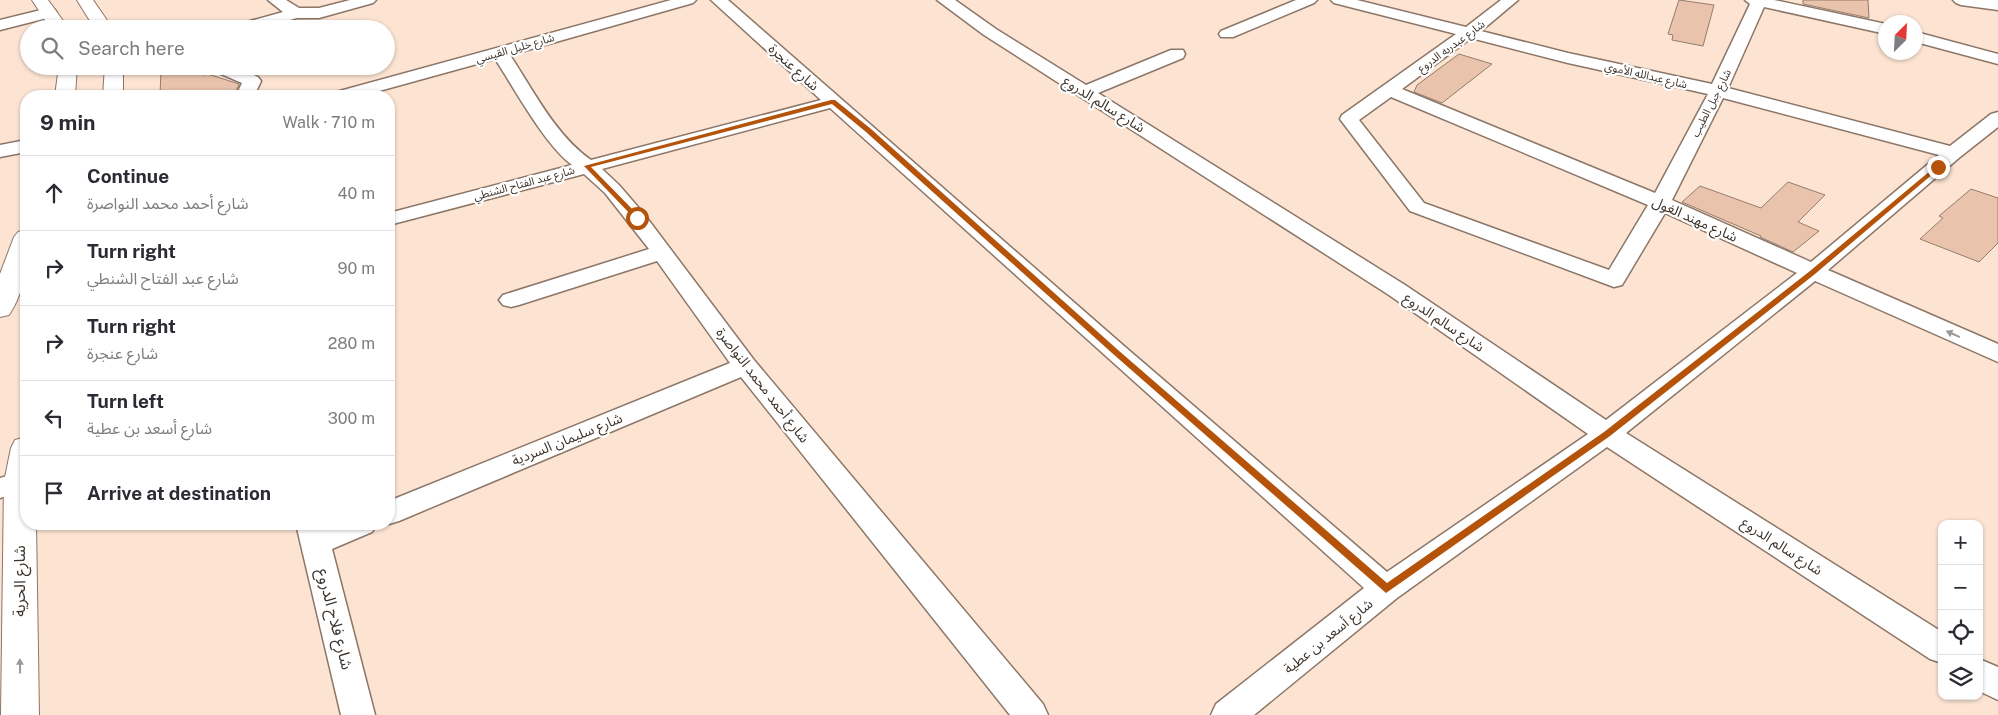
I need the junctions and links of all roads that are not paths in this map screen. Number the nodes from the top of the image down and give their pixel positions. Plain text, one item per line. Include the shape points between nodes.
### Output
1 (85, 0) edge
2 (276, 0) edge
3 (368, 0) edge
4 (688, 0) edge
5 (719, 0) edge
6 (945, 0) edge
7 (1309, 0) edge
8 (1339, 0) edge
9 (1510, 0) edge
10 (1756, 0) edge
11 (1961, 0) edge
12 (1998, 5) edge
13 (1809, 6) edge
14 (45, 7) edge
15 (296, 13) junction
16 (54, 20) edge
17 (98, 20) edge
18 (271, 20) edge
19 (0, 25) edge
20 (1878, 27) edge
21 (1468, 31) junction
22 (1227, 34) dead end
23 (1923, 39) edge
24 (500, 53) junction
25 (1177, 54) dead end
26 (1998, 60) edge
27 (67, 75) edge
28 (114, 75) edge
29 (238, 75) edge
30 (66, 90) edge
31 (113, 90) edge
32 (248, 90) edge
33 (364, 90) edge
34 (1390, 90) junction
35 (1718, 91) junction
36 (1085, 92) junction
37 (833, 102) junction
38 (1998, 118) edge
39 (20, 147) edge
40 (0, 151) edge
41 (1953, 153) junction
42 (587, 166) junction
43 (1660, 203) junction
44 (395, 217) edge
45 (20, 249) edge
46 (664, 252) junction
47 (1812, 272) junction
48 (7, 273) edge
49 (511, 300) dead end
50 (0, 310) edge
51 (1998, 354) edge
52 (745, 366) junction
53 (1607, 434) junction
54 (20, 466) edge
55 (10, 496) edge
56 (395, 511) edge
57 (330, 530) edge
58 (314, 533) edge
59 (1386, 589) junction
60 (1938, 645) edge
61 (1983, 676) edge
62 (1998, 685) edge
63 (20, 715) edge
64 (358, 715) edge
65 (1031, 715) edge
66 (1228, 715) edge

1 - 17 highway
2 - 15 street
3 - 15 street via 319,13
4 - 24 street, شارع خليل القيسي
5 - 37 street, شارع عنجرة
6 - 36 street, شارع سالم الدروع
7 - 22 street
8 - 21 street, شارع عبدالله الأموي
9 - 21 street, شارع عبدربه الدروع
10 - 13 street
10 - 35 street, شارع جبل الطيب
11 - 12 street
13 - 20 street
14 - 16 highway
14 - 19 street
15 - 18 street
21 - 34 street, شارع عبدربه الدروع
21 - 35 street, شارع عبدالله الأموي via 1568,58
23 - 26 street
24 - 33 street, شارع خليل القيسي
24 - 42 street, شارع أحمد محمد النواصرة via 556,140
25 - 36 street
27 - 30 highway
28 - 31 highway
29 - 32 street via 252,81
34 - 43 street, شارع مهند الغول
34 - 43 street, شارع عبدربه الدروع via 1349,119 1417,207 1614,280
35 - 41 street, شارع عبدالله الأموي
35 - 43 street, شارع جبل الطيب
36 - 53 street, شارع سالم الدروع via 1397,290
37 - 42 street, شارع عبد الفتاح الشنطي
37 - 59 street, شارع عنجرة
38 - 41 street, شارع أسعد بن عطية
39 - 40 street
41 - 47 street, شارع أسعد بن عطية
42 - 44 street, شارع عبد الفتاح الشنطي
42 - 46 street, شارع أحمد محمد النواصرة via 631,211
43 - 47 street, شارع مهند الغول
45 - 48 highway
46 - 49 street
46 - 52 street, شارع أحمد محمد النواصرة
51 -> 47 street, شارع مهند الغول
47 - 53 street, شارع أسعد بن عطية
48 - 50 highway
52 - 56 street, شارع سليمان السردية
52 - 65 street, شارع أحمد محمد النواصرة
53 - 59 street, شارع أسعد بن عطية
53 - 60 street, شارع سالم الدروع
54 - 55 highway, شارع الحرية
63 -> 55 highway, شارع الحرية
57 - 58 street
58 - 64 street, شارع فلاح الدروع
59 - 66 street, شارع أسعد بن عطية
61 - 62 street

